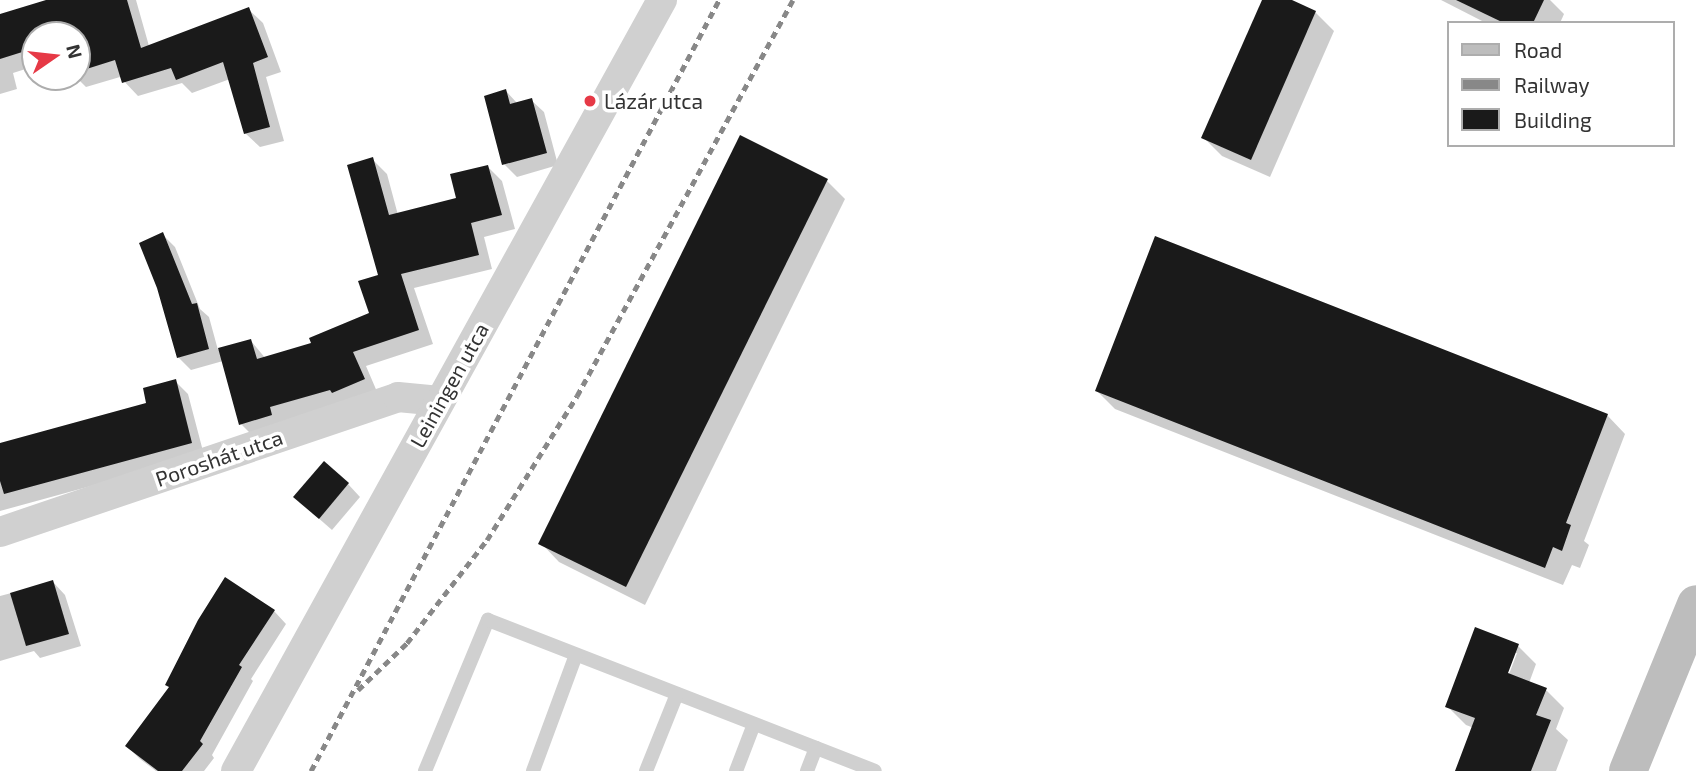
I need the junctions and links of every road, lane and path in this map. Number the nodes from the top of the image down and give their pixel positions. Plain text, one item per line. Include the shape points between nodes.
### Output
1 (662, 0) edge
2 (440, 401) junction
3 (0, 532) edge
4 (1696, 604) edge
5 (576, 655) junction
6 (677, 694) junction
7 (754, 724) junction
8 (816, 748) junction
9 (236, 771) edge
10 (425, 771) edge
11 (533, 771) edge
12 (646, 771) edge
13 (736, 771) edge
14 (807, 771) edge
15 (875, 771) edge
16 (1628, 771) edge

1 - 2 street, Leiningen utca
2 - 3 street, Poroshát utca via 398,397
2 - 9 street, Leiningen utca
4 - 16 street
5 - 6 lane
5 - 10 lane via 488,620
5 - 11 lane
6 - 7 lane
6 - 12 lane
7 - 8 lane
7 - 13 lane
8 - 14 lane
8 - 15 lane

